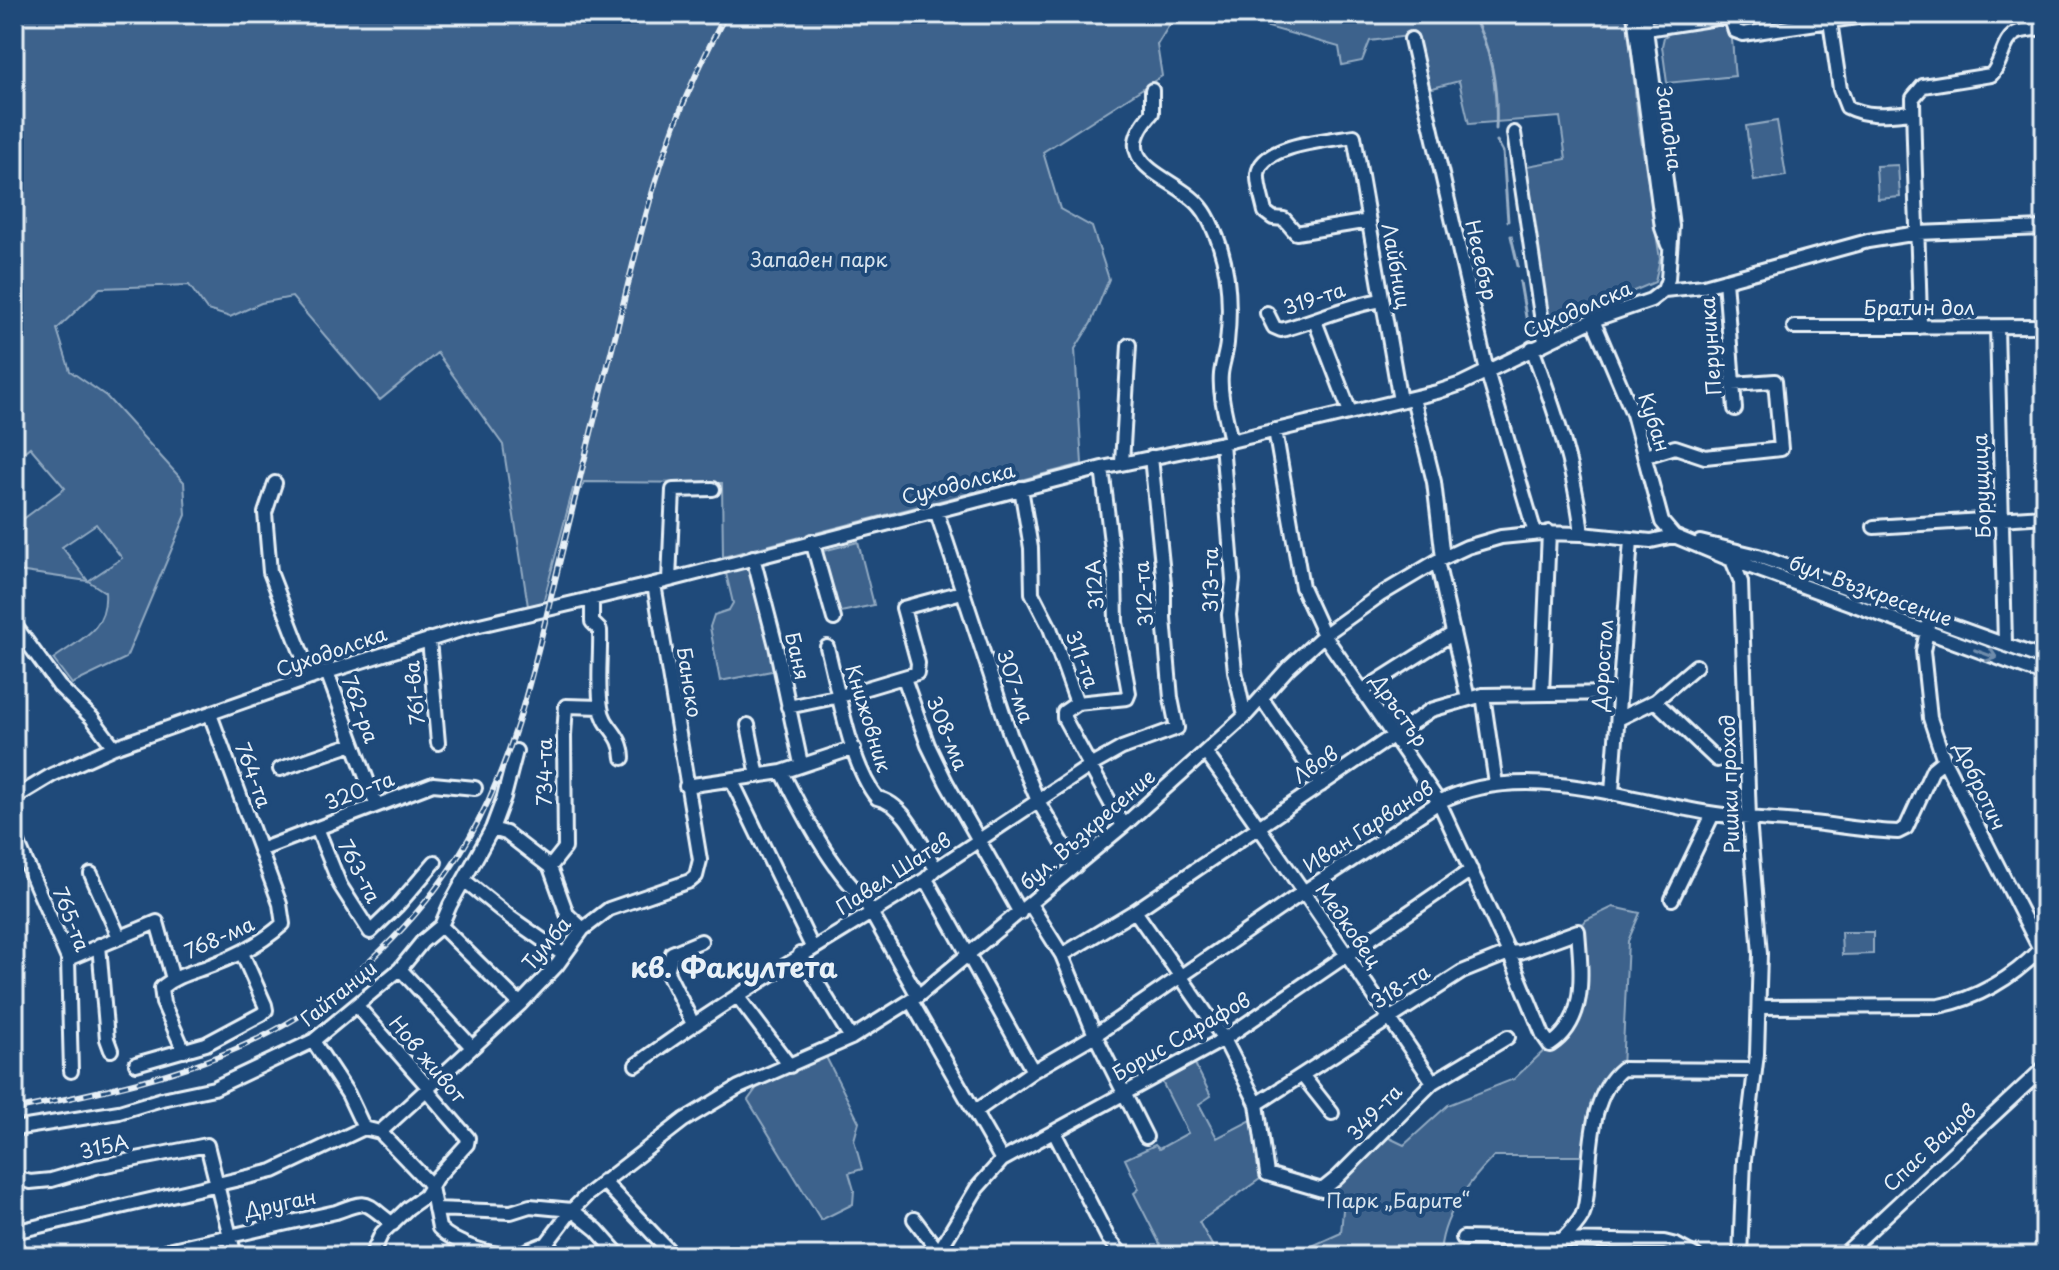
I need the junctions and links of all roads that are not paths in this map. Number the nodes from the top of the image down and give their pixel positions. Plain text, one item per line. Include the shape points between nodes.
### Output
1 (1634, 14) edge
2 (1644, 14) edge
3 (1877, 14) edge
4 (1736, 15) edge
5 (1830, 21) junction
6 (2045, 28) edge
7 (1641, 30) junction
8 (1411, 39) dead end
9 (1152, 90) dead end
10 (1913, 112) junction
11 (1514, 133) dead end
12 (1369, 221) junction
13 (2045, 228) edge
14 (1918, 233) junction
15 (1725, 280) junction
16 (1664, 290) junction
17 (1382, 300) junction
18 (1267, 313) dead end
19 (1593, 320) junction
20 (1315, 321) junction
21 (2045, 326) edge
22 (1794, 327) dead end
23 (1920, 327) junction
24 (1997, 327) junction
25 (1129, 345) dead end
26 (1538, 345) junction
27 (1487, 371) junction
28 (1733, 384) junction
29 (1413, 398) junction
30 (1400, 401) junction
31 (1735, 409) dead end
32 (1350, 412) junction
33 (1275, 430) junction
34 (1226, 442) junction
35 (1646, 456) junction
36 (1151, 457) junction
37 (1122, 463) junction
38 (1102, 468) junction
39 (275, 483) dead end
40 (1021, 488) junction
41 (713, 489) dead end
42 (936, 510) junction
43 (2045, 516) edge
44 (2002, 518) junction
45 (1874, 527) dead end
46 (1542, 533) junction
47 (1582, 534) junction
48 (1679, 538) junction
49 (1631, 540) junction
50 (812, 541) junction
51 (753, 557) junction
52 (1440, 560) junction
53 (1732, 560) junction
54 (669, 580) junction
55 (654, 584) junction
56 (962, 592) junction
57 (592, 598) junction
58 (1931, 618) junction
59 (834, 619) dead end
60 (16, 631) edge
61 (1926, 632) junction
62 (1452, 634) junction
63 (1324, 635) junction
64 (429, 639) junction
65 (2005, 643) junction
66 (827, 647) dead end
67 (2045, 659) edge
68 (1696, 666) dead end
69 (327, 672) junction
70 (2045, 675) edge
71 (311, 678) junction
72 (904, 678) junction
73 (1362, 691) junction
74 (1619, 693) junction
75 (1542, 694) junction
76 (1483, 695) junction
77 (840, 696) junction
78 (1262, 699) junction
79 (1468, 699) junction
80 (1655, 701) junction
81 (1077, 703) junction
82 (601, 707) junction
83 (788, 707) junction
84 (210, 714) junction
85 (1245, 716) junction
86 (1618, 719) junction
87 (748, 725) dead end
88 (1177, 728) joint
89 (1395, 734) junction
90 (438, 743) dead end
91 (353, 744) junction
92 (114, 747) junction
93 (854, 748) junction
94 (516, 751) dead end
95 (1205, 752) junction
96 (623, 758) dead end
97 (1717, 760) dead end
98 (1944, 760) junction
99 (801, 764) junction
100 (1090, 766) junction
101 (280, 769) dead end
102 (782, 772) junction
103 (758, 776) junction
104 (732, 781) junction
105 (1496, 784) junction
106 (1321, 785) junction
107 (686, 786) junction
108 (475, 788) dead end
109 (1612, 792) junction
110 (14, 798) edge
111 (1038, 801) junction
112 (1439, 802) junction
113 (376, 804) junction
114 (1713, 814) junction
115 (1749, 818) junction
116 (1123, 826) junction
117 (1259, 826) junction
118 (317, 828) junction
119 (492, 829) junction
120 (14, 834) edge
121 (978, 842) junction
122 (260, 850) junction
123 (435, 862) dead end
124 (1076, 866) junction
125 (550, 867) junction
126 (1471, 870) junction
127 (91, 874) dead end
128 (931, 874) junction
129 (464, 880) junction
130 (1302, 893) junction
131 (1672, 899) dead end
132 (1025, 909) junction
133 (1135, 911) junction
134 (872, 913) junction
135 (441, 926) junction
136 (583, 929) junction
137 (119, 937) junction
138 (701, 941) dead end
139 (99, 945) junction
140 (812, 947) junction
141 (242, 953) junction
142 (1509, 953) junction
143 (800, 954) junction
144 (564, 955) junction
145 (970, 955) junction
146 (1062, 955) junction
147 (2042, 955) edge
148 (1346, 956) junction
149 (68, 959) junction
150 (400, 969) junction
151 (1182, 977) junction
152 (173, 979) junction
153 (738, 997) junction
154 (915, 998) junction
155 (520, 1004) junction
156 (357, 1006) junction
157 (1760, 1007) junction
158 (1388, 1017) junction
159 (693, 1024) junction
160 (1095, 1035) junction
161 (1508, 1037) dead end
162 (851, 1038) junction
163 (1224, 1039) junction
164 (313, 1041) junction
165 (1550, 1045) joint
166 (472, 1047) junction
167 (111, 1050) dead end
168 (184, 1051) junction
169 (136, 1064) dead end
170 (636, 1065) dead end
171 (790, 1066) junction
172 (2045, 1067) edge
173 (1755, 1070) junction
174 (71, 1071) dead end
175 (1033, 1071) junction
176 (1302, 1075) junction
177 (1433, 1082) junction
178 (429, 1088) junction
179 (1123, 1092) junction
180 (1257, 1104) junction
181 (976, 1111) junction
182 (1332, 1113) dead end
183 (364, 1128) junction
184 (14, 1129) edge
185 (380, 1132) junction
186 (1054, 1132) junction
187 (1146, 1137) dead end
188 (1002, 1160) junction
189 (14, 1177) edge
190 (603, 1181) junction
191 (216, 1186) junction
192 (431, 1187) junction
193 (435, 1209) junction
194 (572, 1210) junction
195 (914, 1219) dead end
196 (393, 1224) junction
197 (14, 1232) edge
198 (229, 1234) junction
199 (1463, 1238) dead end
200 (1562, 1240) junction
201 (168, 1250) dead end
202 (461, 1250) edge
203 (545, 1251) edge
204 (938, 1254) edge
205 (235, 1256) edge
206 (371, 1256) edge
207 (513, 1256) edge
208 (620, 1256) edge
209 (674, 1256) edge
210 (1123, 1256) edge
211 (1696, 1256) edge
212 (1740, 1256) edge
213 (1842, 1256) edge

1 - 7 street, Западна
2 - 7 street, Западна
3 - 5 street
4 - 5 street via 1737,33
4 - 7 street
5 - 10 street via 1847,107 1872,115
6 - 10 street via 2017,32 1991,75 1923,86 1913,98
7 - 16 street, Западна via 1662,228 1669,248
8 - 27 street, Несебър
9 - 34 street, 313-та via 1152,113 1138,128 1135,141 1138,156 1200,206 1222,253 1227,278 1227,343 1221,375
10 - 14 street
11 - 26 street
12 - 12 street, Лайбниц via 1296,233 1284,219 1265,212 1258,174 1265,160 1291,147 1354,136
12 - 17 street, Лайбниц
13 - 14 street, Суходолска
14 - 15 street, Суходолска via 1868,241
14 - 23 street
15 - 16 street, Суходолска
15 - 28 street, Перуника
16 - 19 street, Суходолска via 1651,300
17 - 20 street, 319-та
17 - 30 street, Лайбниц
18 - 20 street, 319-та via 1281,330
19 - 26 street, Суходолска
19 - 35 street, Кубан
20 - 32 street
21 - 24 street, Братин дол
22 - 23 street, Братин дол
23 - 24 street, Братин дол
24 - 44 street, Борущица
25 - 37 street
26 - 27 street, Суходолска
26 - 47 street via 1579,499
27 - 29 street, Суходолска
27 - 46 street, Несебър
28 - 31 street, Перуника
28 - 35 street via 1775,381 1781,449 1705,457 1675,447
29 - 30 street, Суходолска
29 - 52 street via 1434,482
30 - 32 street, Суходолска
32 - 33 street, Суходолска
33 - 34 street, Суходолска
33 - 63 street, Дръстър via 1302,587
34 - 36 street, Суходолска
34 - 85 street, 313-та via 1233,580 1229,615
35 - 48 street, Кубан via 1662,522
36 - 37 street, Суходолска
36 - 88 street, 312-та
37 - 38 street, Суходолска
38 - 40 street, Суходолска
38 - 81 street, 312А via 1116,622 1129,693 1127,698
39 - 71 street via 265,513 270,572
40 - 42 street, Суходолска
40 - 81 street, 311-та via 1032,593
41 - 54 street via 673,490
42 - 50 street, Суходолска
42 - 56 street, 307-ма
43 - 44 street
44 - 45 street
44 - 65 street, Борущица
46 - 47 street, бул. Възкресение
46 - 52 street, бул. Възкресение via 1501,537
46 - 75 street, Несебър
47 - 49 street, бул. Възкресение
48 - 49 street, бул. Възкресение
48 - 53 street, бул. Възкресение
48 - 58 street, бул. Възкресение via 1758,556
49 - 74 street, Доростол
50 - 51 street, Суходолска
50 - 59 street
51 - 54 street, Суходолска
51 - 83 street, Баня
52 - 62 street
52 - 63 street, бул. Възкресение
53 - 61 street, бул. Възкресение
53 - 115 street, Ришки проход via 1741,582
54 - 55 street, Суходолска
55 - 57 street, Суходолска
55 - 107 street, Банско
56 - 72 street, 308-ма via 903,608 918,663 917,673
56 - 111 street, 307-ма
57 - 64 street, Суходолска
57 - 82 street via 592,622 600,630
58 - 61 street, Добротич
58 - 65 street, бул. Възкресение
60 - 92 street
61 -> 70 street, бул. Възкресение
61 - 98 street, Добротич via 1930,718
62 - 73 street
62 - 79 street
63 - 73 street, Дръстър
63 - 78 street, бул. Възкресение
64 - 69 street, Суходолска
64 - 90 street, 761-ва
65 - 67 street, бул. Възкресение
66 - 77 street, Книжовник
68 - 80 street
69 - 71 street, Суходолска
69 - 91 street, 762-ра
71 - 84 street, Суходолска
72 - 77 street
72 - 121 street, 308-ма via 928,745
73 - 89 street, Дръстър
74 - 75 street, Лвов
74 - 86 street, Доростол
75 - 76 street, Лвов
76 - 79 street, Лвов
76 - 105 street
77 - 83 street
77 - 93 street, Книжовник
78 - 85 street, бул. Възкресение
78 - 106 street
79 - 89 street, Лвов via 1431,710
80 - 86 street
80 - 97 street
81 - 100 street, 311-та via 1064,718
82 - 96 street via 622,742
82 - 125 street, 734-та via 566,706 565,848
83 - 99 street, Баня
84 - 92 street, Суходолска
84 - 122 street, 764-та
85 - 95 street, бул. Възкресение
86 - 109 street, Доростол
87 - 103 street
88 - 100 street, Павел Шатев
89 - 106 street, Лвов
89 - 112 street, Дръстър
91 - 101 street
91 - 113 street, 762-ра
92 - 110 street, Суходолска
93 - 99 street
93 - 128 street, Книжовник via 869,788 903,815
94 - 119 street, Гайтанци
95 - 116 street, бул. Възкресение
95 - 117 street, Медковец
98 - 115 street, Иван Гарванов via 1933,769 1901,832
98 - 147 street, Добротич
99 - 102 street
100 - 111 street, Павел Шатев
100 - 116 street, 311-та
102 - 103 street
102 - 134 street via 804,814
103 - 104 street
104 - 107 street
104 - 140 street
105 - 109 street, Иван Гарванов
105 - 112 street, Иван Гарванов
106 - 117 street, Лвов
107 - 136 street, Тумба via 700,860 696,876 609,909
108 - 113 street, 320-та via 433,784
109 - 114 street, Иван Гарванов
111 - 121 street, Павел Шатев
111 - 124 street, 307-ма
112 - 126 street, Дръстър
112 - 130 street, Иван Гарванов
113 - 118 street, 320-та
114 - 115 street, Иван Гарванов
114 - 131 street
115 - 157 street, Ришки проход
116 - 124 street, бул. Възкресение
117 - 130 street, Медковец
117 - 133 street, Лвов
118 - 122 street, 320-та
118 - 123 street, 763-та via 340,885 370,932
119 - 125 street via 506,833
119 - 129 street, Гайтанци
120 - 149 street, 765-та
121 - 128 street, Павел Шатев
121 - 132 street, 308-ма
122 - 141 street, 768-ма via 283,924
124 - 132 street, бул. Възкресение
125 - 136 street via 567,914
126 - 142 street, Дръстър
126 - 148 street, Борис Сарафов
127 - 137 street
128 - 134 street, Павел Шатев
128 - 145 street, Книжовник
129 - 135 street, Гайтанци
129 - 144 street
130 - 148 street, Медковец
130 - 151 street, Иван Гарванов
132 - 145 street, бул. Възкресение
132 - 146 street, 308-ма
133 - 146 street, Лвов
133 - 151 street
134 - 140 street, Павел Шатев
134 - 154 street
135 - 150 street, Гайтанци
135 - 155 street
136 - 144 street, Тумба
137 - 139 street
137 - 152 street via 157,922
138 - 159 street via 672,953 667,972
139 - 149 street
139 - 167 street
140 - 143 street, Павел Шатев
141 - 152 street, 768-ма
141 - 168 street via 266,1010
142 - 158 street, 318-та via 1462,972
142 - 165 street, Дръстър
142 - 165 street, 318-та via 1578,931 1582,994 1565,1035
143 - 153 street, Павел Шатев
143 - 162 street
144 - 155 street, Тумба
145 - 154 street, бул. Възкресение
145 - 175 street, Книжовник
146 - 160 street, 308-ма
147 - 157 street via 1980,994 1939,1006
148 - 158 street, Медковец
148 - 163 street, Борис Сарафов
149 - 174 street, 765-та
150 - 156 street, Гайтанци
150 - 166 street
151 - 160 street, Иван Гарванов
151 - 163 street
152 - 168 street, 768-ма via 161,988 163,1003
153 - 159 street, Павел Шатев
153 - 171 street
154 - 162 street, бул. Възкресение
154 - 181 street
155 - 166 street, Тумба
156 - 164 street, Гайтанци
156 - 178 street, Нов живот
157 - 173 street, Ришки проход
158 - 176 street, 318-та
158 - 177 street, Медковец
159 - 170 street, Павел Шатев
160 - 175 street, Иван Гарванов
160 - 179 street, 308-ма
161 - 177 street, 349-та
162 - 171 street, бул. Възкресение
163 - 179 street, Борис Сарафов
163 - 180 street
164 - 183 street
164 - 184 street, Гайтанци via 214,1088 119,1112
166 - 178 street, Тумба
168 - 169 street
171 - 190 street, бул. Възкресение via 710,1103
172 - 213 street, Спас Вацов
173 - 200 street via 1622,1069 1612,1077 1592,1131 1582,1215
173 - 212 street, Ришки проход
175 - 181 street, Иван Гарванов
176 - 180 street, 318-та
176 - 182 street
177 - 180 street, 349-та via 1322,1190 1267,1174
178 - 185 street, Тумба
178 - 192 street, Нов живот via 468,1138
179 - 186 street, Борис Сарафов
179 - 187 street, 308-ма
181 - 188 street
183 - 185 street
183 - 191 street via 273,1171
185 - 192 street
186 - 188 street, Борис Сарафов
186 - 210 street via 1108,1238
188 - 204 street, Борис Сарафов via 977,1188
189 - 191 street, 315А via 51,1180 204,1144
190 - 194 street, бул. Възкресение
190 - 209 street
191 - 197 street
191 - 198 street
192 - 193 street
192 - 196 street
193 - 194 street
193 - 202 street via 439,1228
194 - 203 street, бул. Възкресение
194 - 208 street
195 - 204 street
196 - 198 street, Друган via 358,1202 336,1212
196 - 206 street
198 - 201 street, Друган
198 - 205 street
199 - 200 street
200 - 211 street via 1664,1242
202 - 207 street
203 - 207 street

